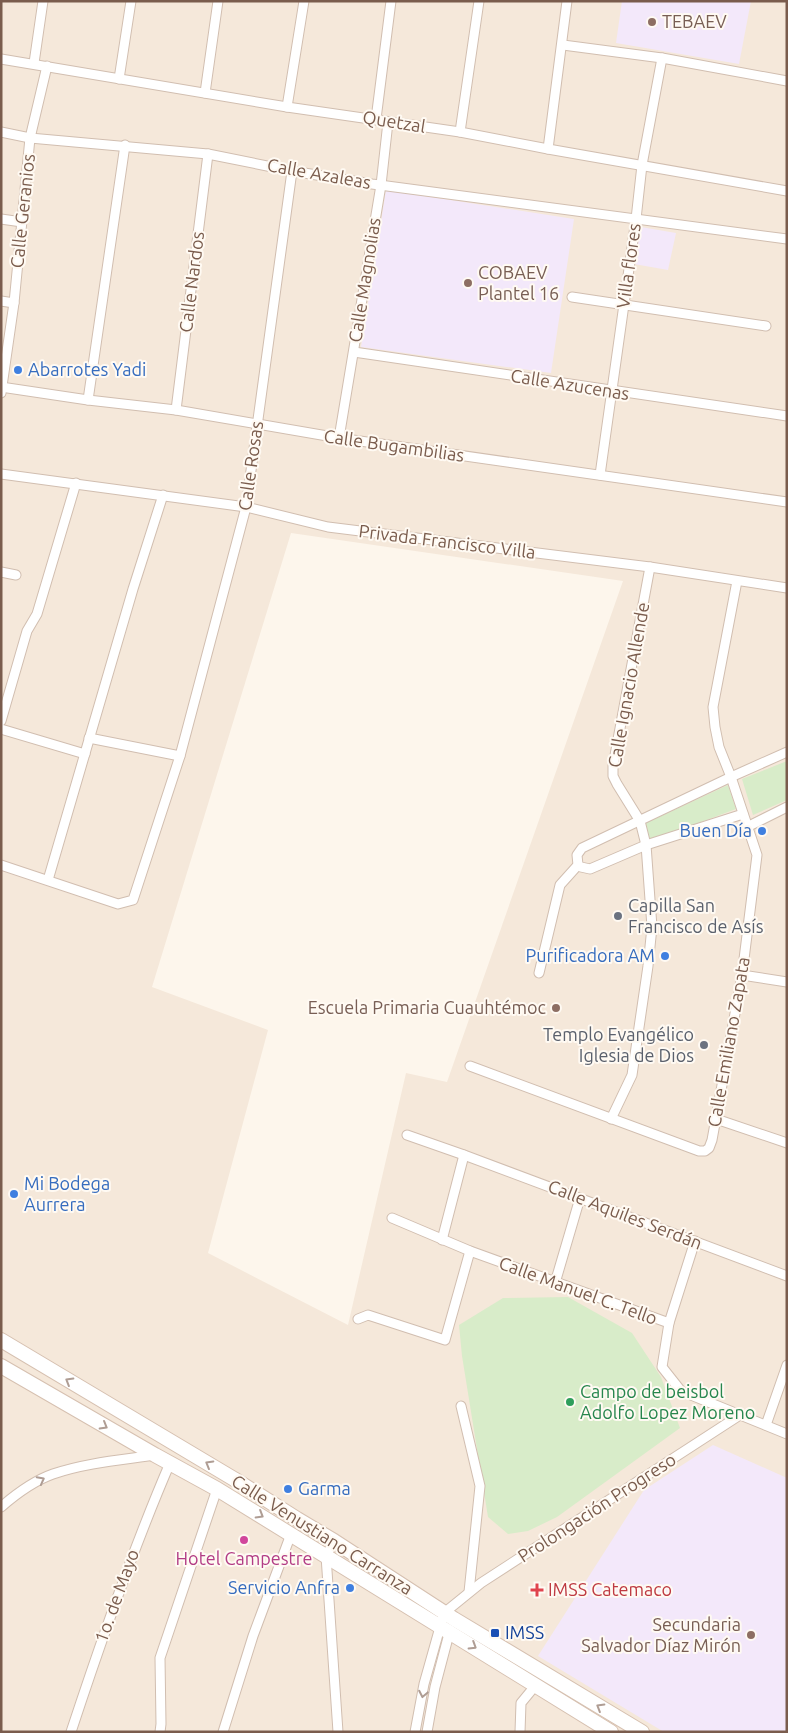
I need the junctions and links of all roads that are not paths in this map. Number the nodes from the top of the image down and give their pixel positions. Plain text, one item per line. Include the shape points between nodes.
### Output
1 (43, 1) edge
2 (131, 1) edge
3 (218, 1) edge
4 (304, 1) edge
5 (391, 1) edge
6 (479, 1) edge
7 (567, 1) edge
8 (563, 45) junction
9 (662, 58) junction
10 (1, 59) edge
11 (34, 63) junction
12 (47, 66) junction
13 (119, 79) junction
14 (787, 81) edge
15 (205, 93) junction
16 (287, 107) junction
17 (376, 119) junction
18 (388, 122) junction
19 (1, 132) edge
20 (460, 132) junction
21 (30, 138) junction
22 (125, 145) junction
23 (548, 149) junction
24 (208, 154) junction
25 (642, 165) junction
26 (292, 171) junction
27 (381, 185) junction
28 (787, 191) edge
29 (1, 219) edge
30 (636, 219) junction
31 (22, 222) junction
32 (787, 239) edge
33 (572, 297) dead end
34 (1, 301) edge
35 (14, 303) junction
36 (624, 305) junction
37 (766, 326) dead end
38 (354, 352) junction
39 (2, 389) edge
40 (613, 391) junction
41 (88, 400) junction
42 (176, 410) junction
43 (787, 416) edge
44 (257, 423) junction
45 (339, 438) junction
46 (1, 474) edge
47 (600, 475) junction
48 (76, 483) junction
49 (163, 495) junction
50 (787, 502) edge
51 (246, 507) junction
52 (650, 567) junction
53 (1, 572) edge
54 (16, 575) dead end
55 (737, 581) junction
56 (787, 588) edge
57 (1, 720) edge
58 (1, 729) edge
59 (89, 738) junction
60 (787, 752) edge
61 (85, 754) junction
62 (180, 756) junction
63 (731, 776) junction
64 (787, 808) edge
65 (743, 814) junction
66 (640, 821) junction
67 (747, 827) junction
68 (646, 845) junction
69 (1, 865) edge
70 (578, 865) junction
71 (48, 880) junction
72 (539, 973) dead end
73 (742, 975) junction
74 (787, 982) edge
75 (470, 1066) dead end
76 (611, 1119) junction
77 (716, 1119) junction
78 (407, 1135) dead end
79 (787, 1143) edge
80 (464, 1155) junction
81 (580, 1198) junction
82 (392, 1218) dead end
83 (442, 1240) junction
84 (695, 1241) junction
85 (470, 1251) junction
86 (787, 1276) edge
87 (555, 1283) junction
88 (358, 1319) dead end
89 (669, 1323) junction
90 (1, 1340) edge
91 (787, 1365) edge
92 (1, 1366) edge
93 (461, 1406) dead end
94 (740, 1415) junction
95 (766, 1425) junction
96 (787, 1434) edge
97 (155, 1455) junction
98 (170, 1464) junction
99 (217, 1489) junction
100 (1, 1507) edge
101 (291, 1534) junction
102 (334, 1541) junction
103 (326, 1556) junction
104 (469, 1592) junction
105 (447, 1622) junction
106 (535, 1686) junction
107 (71, 1732) edge
108 (160, 1732) edge
109 (223, 1732) edge
110 (338, 1732) edge
111 (415, 1732) edge
112 (427, 1732) edge
113 (520, 1732) edge
114 (611, 1732) edge
115 (642, 1732) edge

1 - 11 street
2 - 13 street
3 - 15 street
4 - 16 street
5 - 17 street
6 - 20 street
7 - 8 street
8 - 9 street
8 - 23 street
9 - 14 street
9 - 25 street, Villa flores
10 - 11 street, Quetzal
11 - 12 street, Quetzal
12 - 13 street, Quetzal
12 - 21 street, Calle Geranios
13 - 15 street, Quetzal
15 - 16 street, Quetzal
16 - 17 street, Quetzal
17 - 18 street, Quetzal
18 - 20 street, Quetzal
18 - 27 street, Calle Magnolias
19 - 21 street, Calle Azaleas
20 - 23 street, Quetzal
21 - 22 street, Calle Azaleas
21 - 31 street, Calle Geranios
22 - 24 street, Calle Azaleas
22 - 41 street
23 - 25 street, Quetzal
24 - 26 street, Calle Azaleas
24 - 42 street, Calle Nardos
25 - 28 street, Quetzal
25 - 30 street, Villa flores
26 - 27 street, Calle Azaleas
26 - 44 street, Calle Rosas
27 - 30 street, Calle Azaleas
27 - 38 street, Calle Magnolias
29 - 31 street
30 - 32 street, Calle Azaleas
30 - 36 street, Villa flores
31 - 35 street, Calle Geranios
33 - 36 street
34 - 35 street
35 - 39 street, Calle Geranios
36 - 37 street
36 - 40 street, Villa flores
38 - 40 street, Calle Azucenas
38 - 45 street, Calle Magnolias
39 - 41 street, Calle Bugambilias
40 - 43 street, Calle Azucenas
40 - 47 street, Villa flores
41 - 42 street, Calle Bugambilias
42 - 44 street, Calle Bugambilias
44 - 45 street, Calle Bugambilias
44 - 51 street, Calle Rosas
45 - 47 street, Calle Bugambilias
46 - 48 street, Privada Francisco Villa
47 - 50 street, Calle Bugambilias
48 - 49 street, Privada Francisco Villa
48 - 57 street
49 - 51 street, Privada Francisco Villa
49 - 59 street
51 - 52 street, Privada Francisco Villa via 328,527
51 - 62 street, Calle Rosas
52 - 55 street, Privada Francisco Villa
52 - 66 street, Calle Ignacio Allende via 613,766 613,776
53 - 54 street
55 - 56 street, Privada Francisco Villa
55 - 63 street, Calle Emiliano Zapata via 713,707 719,747
58 - 61 street
59 - 61 street
59 - 62 street
60 - 63 street
61 - 71 street
62 - 71 street, Calle Rosas via 132,900 118,904
63 - 65 street, Calle Emiliano Zapata
63 - 66 street
64 - 67 street
65 - 67 street, Calle Emiliano Zapata
65 - 68 street
66 - 68 street, Calle Ignacio Allende
66 - 70 street via 582,848 577,855
67 - 73 street, Calle Emiliano Zapata via 757,855
68 - 70 street via 590,869
68 - 76 street, Calle Ignacio Allende via 652,927 648,966 632,1076
69 - 71 street
70 - 72 street via 560,885
73 - 74 street
73 - 77 street, Calle Emiliano Zapata
75 - 76 street
76 - 77 street, Calle Emiliano Zapata via 706,1151
77 - 79 street
78 - 80 street, Calle Aquiles Serdán
80 - 81 street, Calle Aquiles Serdán
80 - 83 street
81 - 84 street, Calle Aquiles Serdán
81 - 87 street
82 - 83 street, Calle Manuel C. Tello
83 - 85 street, Calle Manuel C. Tello
84 - 86 street, Calle Aquiles Serdán
84 - 89 street
85 - 87 street, Calle Manuel C. Tello
85 - 88 street via 445,1340 368,1315
87 - 89 street, Calle Manuel C. Tello
89 - 94 street, Calle Manuel C. Tello via 662,1367 681,1391
102 -> 90 main road, Calle Venustiano Carranza
91 - 95 street
92 -> 97 main road, Calle Venustiano Carranza
93 - 104 street via 480,1486
94 - 95 street, Calle Manuel C. Tello
94 - 104 street, Prolongación Progreso
95 - 96 street, Calle Manuel C. Tello
97 - 98 main road, Calle Venustiano Carranza
100 -> 97 street via 19,1492 52,1474
98 - 99 main road, Calle Venustiano Carranza
98 - 107 street, 1o. de Mayo via 107,1622
99 -> 101 main road, Calle Venustiano Carranza
99 - 108 street via 160,1658
101 - 103 main road, Calle Venustiano Carranza
101 - 109 street
102 - 103 street
102 - 105 main road, Calle Venustiano Carranza
103 - 105 main road, Calle Venustiano Carranza
103 - 110 street
104 - 105 street, Prolongación Progreso via 456,1603
105 -> 106 main road, Calle Venustiano Carranza
105 -> 111 street via 424,1684
105 - 112 street
115 -> 105 main road, Calle Venustiano Carranza
106 - 113 street via 522,1703
106 - 114 main road, Calle Venustiano Carranza

